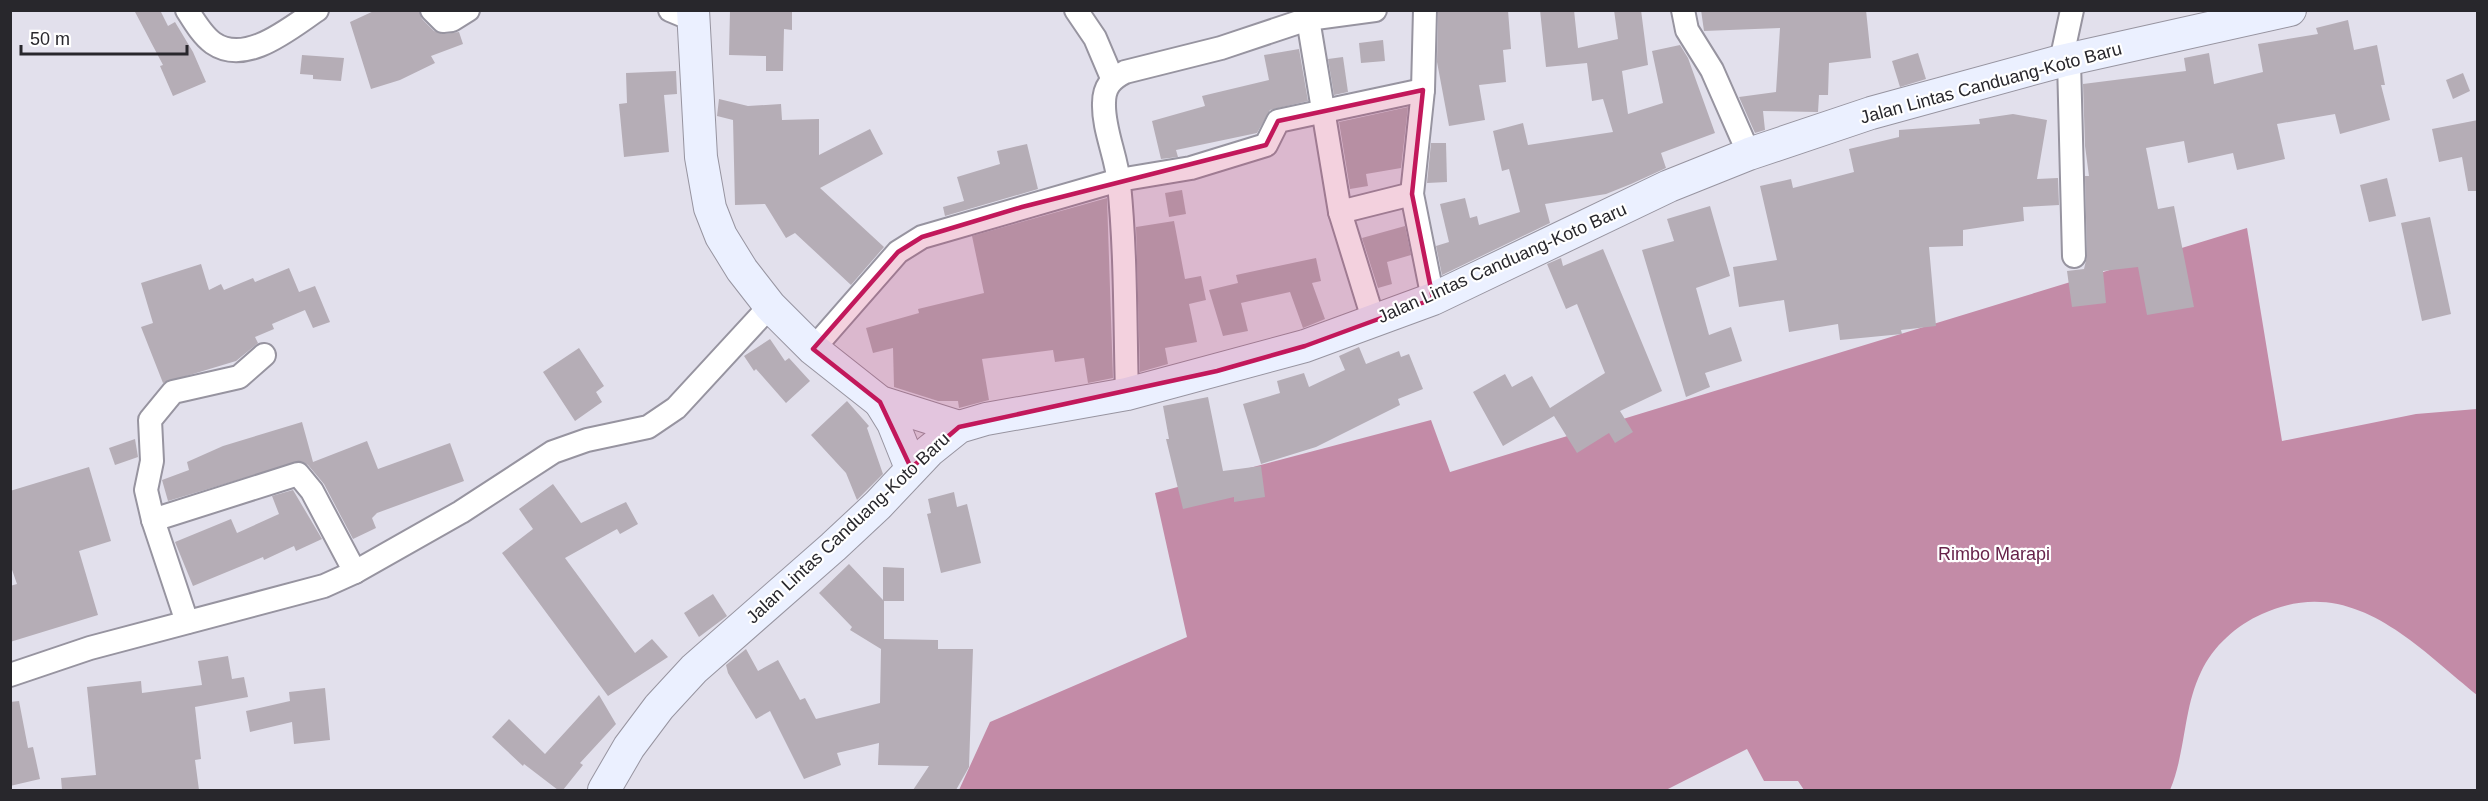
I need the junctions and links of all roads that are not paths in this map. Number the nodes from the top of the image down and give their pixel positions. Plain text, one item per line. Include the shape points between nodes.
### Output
1 (187, 10) edge
2 (317, 10) edge
3 (432, 10) edge
4 (468, 10) edge
5 (1076, 10) edge
6 (1375, 10) edge
7 (1425, 10) edge
8 (1683, 10) edge
9 (2072, 10) edge
10 (2290, 10) edge
11 (686, 14) edge
12 (1308, 19) junction
13 (2065, 61) junction
14 (1112, 78) junction
15 (1423, 90) junction
16 (1325, 113) junction
17 (1749, 154) junction
18 (1119, 180) junction
19 (1412, 194) junction
20 (1340, 212) junction
21 (2074, 256) dead end
22 (1433, 298) junction
23 (770, 306) junction
24 (1374, 322) junction
25 (813, 349) junction
26 (264, 355) dead end
27 (1127, 394) junction
28 (880, 402) junction
29 (959, 427) junction
30 (911, 468) junction
31 (153, 520) junction
32 (355, 572) junction
33 (187, 622) junction
34 (10, 675) edge
35 (603, 790) edge

1 - 2 street via 213,43 242,51 271,40
3 - 4 street via 443,21
5 - 14 street via 1095,38
6 - 12 street
7 - 15 street
8 - 17 street via 1687,30 1712,70
9 - 13 street
10 - 13 main road, Jalan Lintas Canduang-Koto Baru
11 - 23 main road via 710,208 721,236
12 - 14 street
12 - 16 street
13 - 17 main road, Jalan Lintas Canduang-Koto Baru via 1871,113
13 - 21 street
14 - 18 street via 1104,105
15 - 16 street
15 - 19 street
16 - 18 street via 1278,121 1266,145 1191,168
16 - 20 street
17 - 22 main road, Jalan Lintas Canduang-Koto Baru via 1669,186
18 - 25 street via 922,237 898,252
18 - 27 street
19 - 20 street
19 - 22 street
20 - 24 street
22 - 24 main road, Jalan Lintas Canduang-Koto Baru
23 - 25 main road
23 - 32 street via 676,408 648,427 553,452 462,512
24 - 27 main road, Jalan Lintas Canduang-Koto Baru via 1305,346
25 - 28 main road
26 - 31 street via 239,377 173,392 150,420 152,461 146,490
27 - 29 main road, Jalan Lintas Canduang-Koto Baru
28 - 29 main road
28 - 30 main road via 894,423
29 - 30 main road, Jalan Lintas Canduang-Koto Baru
30 - 35 main road, Jalan Lintas Canduang-Koto Baru via 833,547 693,669 659,706
31 - 32 street via 298,474 312,491
31 - 33 street
32 - 33 street via 324,586
33 - 34 street

